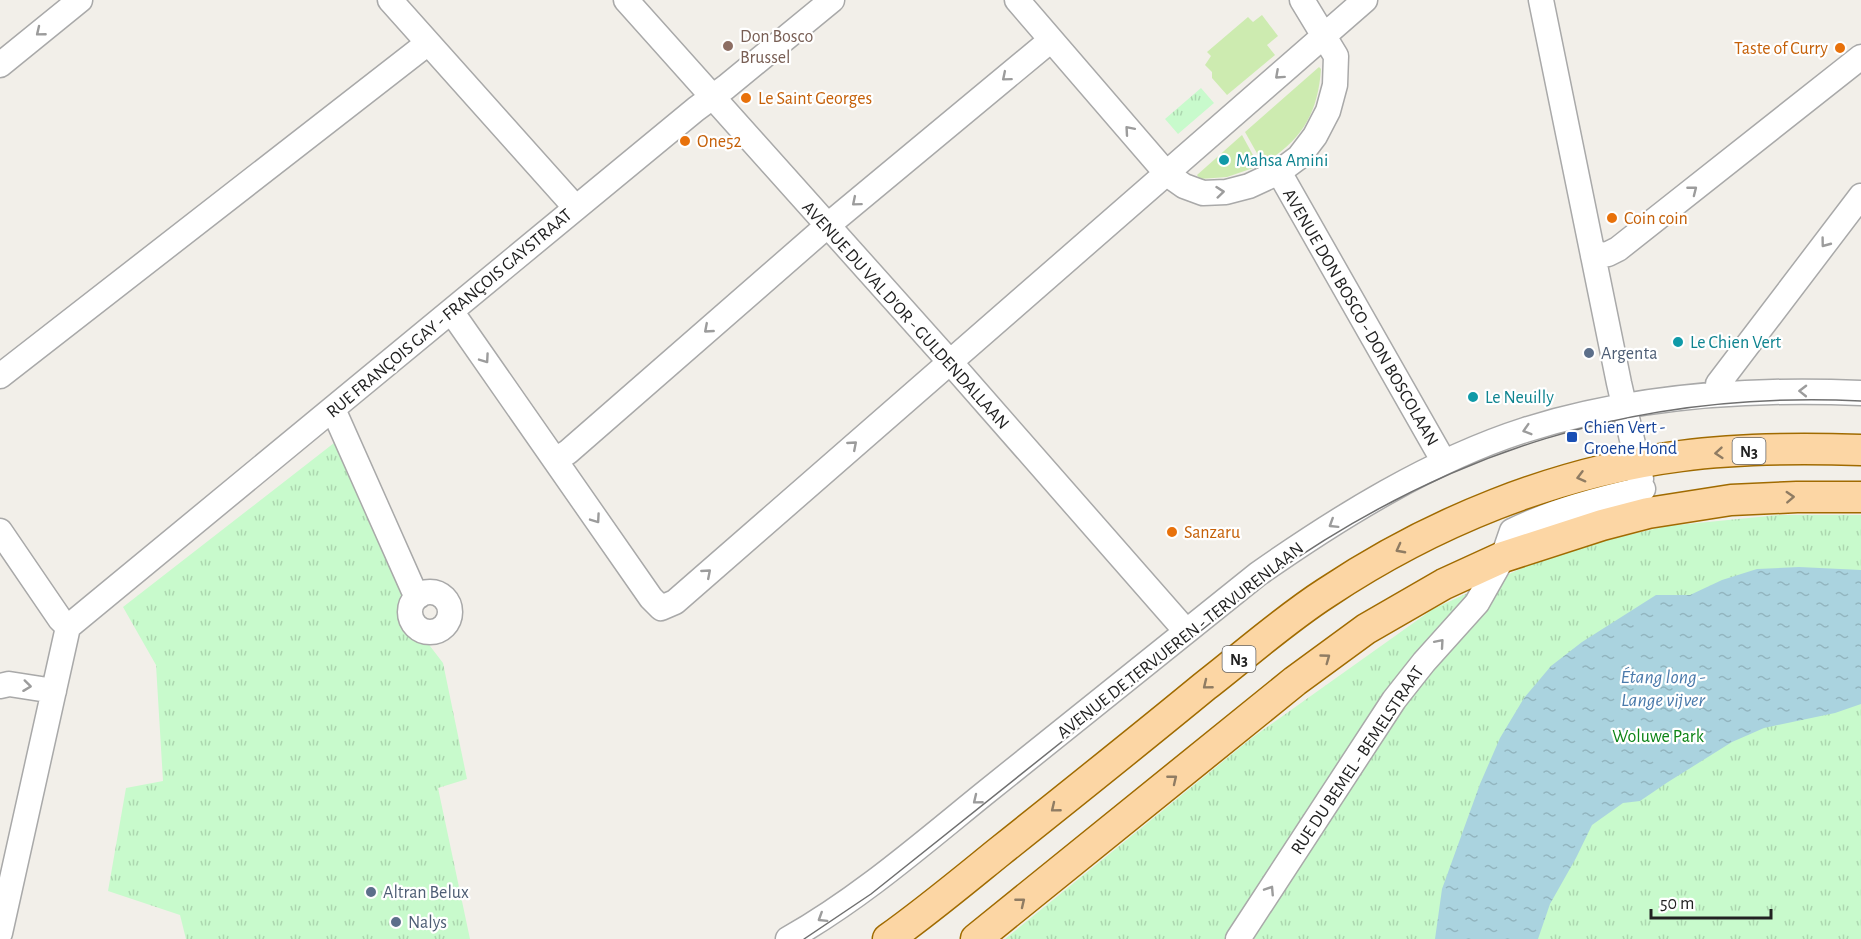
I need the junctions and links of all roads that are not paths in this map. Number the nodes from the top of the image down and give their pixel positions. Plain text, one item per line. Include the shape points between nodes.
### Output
1 (80, 0) edge
2 (390, 0) edge
3 (626, 0) edge
4 (832, 0) edge
5 (1017, 0) edge
6 (1302, 0) edge
7 (1365, 0) edge
8 (1541, 0) edge
9 (1323, 36) junction
10 (1051, 40) junction
11 (428, 43) junction
12 (1861, 57) edge
13 (0, 65) edge
14 (712, 98) junction
15 (1279, 172) junction
16 (1167, 174) junction
17 (1861, 196) edge
18 (576, 208) junction
19 (827, 226) junction
20 (1593, 256) junction
21 (451, 311) junction
22 (948, 362) junction
23 (0, 376) edge
24 (1861, 393) edge
25 (1719, 394) junction
26 (1625, 407) junction
27 (333, 409) junction
28 (1861, 450) edge
29 (555, 460) junction
30 (1444, 462) junction
31 (1643, 489) junction
32 (1861, 497) edge
33 (0, 531) edge
34 (1503, 557) junction
35 (418, 596) dead end
36 (68, 627) junction
37 (1186, 631) junction
38 (0, 686) edge
39 (54, 691) junction
40 (6, 880) edge
41 (0, 933) edge
42 (788, 939) edge
43 (888, 939) edge
44 (976, 939) edge
45 (1238, 939) edge

1 -> 13 street
2 - 11 street
3 - 14 street, AVENUE DU VAL D'OR - GULDENDALLAAN
4 - 14 street, RUE FRANÇOIS GAY - FRANÇOIS GAYSTRAAT
5 - 10 street
6 - 9 street
7 - 9 street
8 - 20 street
9 - 15 street via 1335,56 1335,85 1328,111 1299,157
9 -> 16 street
16 -> 10 street
10 -> 19 street
11 - 18 street
11 - 23 street
20 -> 12 street via 1618,249
14 - 18 street, RUE FRANÇOIS GAY - FRANÇOIS GAYSTRAAT
14 - 19 street, AVENUE DU VAL D'OR - GULDENDALLAAN
16 -> 15 street via 1203,193 1249,186
15 - 30 street, AVENUE DON BOSCO - DON BOSCOLAAN
16 - 22 street
17 -> 25 street via 1721,379
18 - 21 street, RUE FRANÇOIS GAY - FRANÇOIS GAYSTRAAT
19 - 22 street, AVENUE DU VAL D'OR - GULDENDALLAAN
19 -> 29 street
20 - 26 street
21 - 27 street, RUE FRANÇOIS GAY - FRANÇOIS GAYSTRAAT
21 -> 29 street
29 -> 22 street via 661,608 675,602
22 - 37 street, AVENUE DU VAL D'OR - GULDENDALLAAN
24 -> 25 street, AVENUE DE TERVUEREN - TERVURENLAAN via 1786,390
25 - 26 street, AVENUE DE TERVUEREN - TERVURENLAAN
26 -> 30 street, AVENUE DE TERVUEREN - TERVURENLAAN via 1525,430
26 - 31 street
27 - 35 street
27 - 36 street, RUE FRANÇOIS GAY - FRANÇOIS GAYSTRAAT
28 -> 31 main road, N3 via 1806,448 1678,456
30 -> 37 street, AVENUE DE TERVUEREN - TERVURENLAAN via 1300,545
31 -> 32 main road, N3 via 1731,500
31 - 34 main road, N3 via 1602,525
31 -> 43 main road, N3 via 1562,481 1475,513 1372,564 1273,632
33 - 36 street
44 -> 34 main road, N3 via 1294,681 1357,636 1444,584
45 -> 34 street, RUE DU BEMEL - BEMELSTRAAT via 1394,700 1477,603
36 - 39 street
37 -> 42 street, AVENUE DE TERVUEREN - TERVURENLAAN via 889,870
38 -> 39 street
39 - 40 street
40 - 41 street

